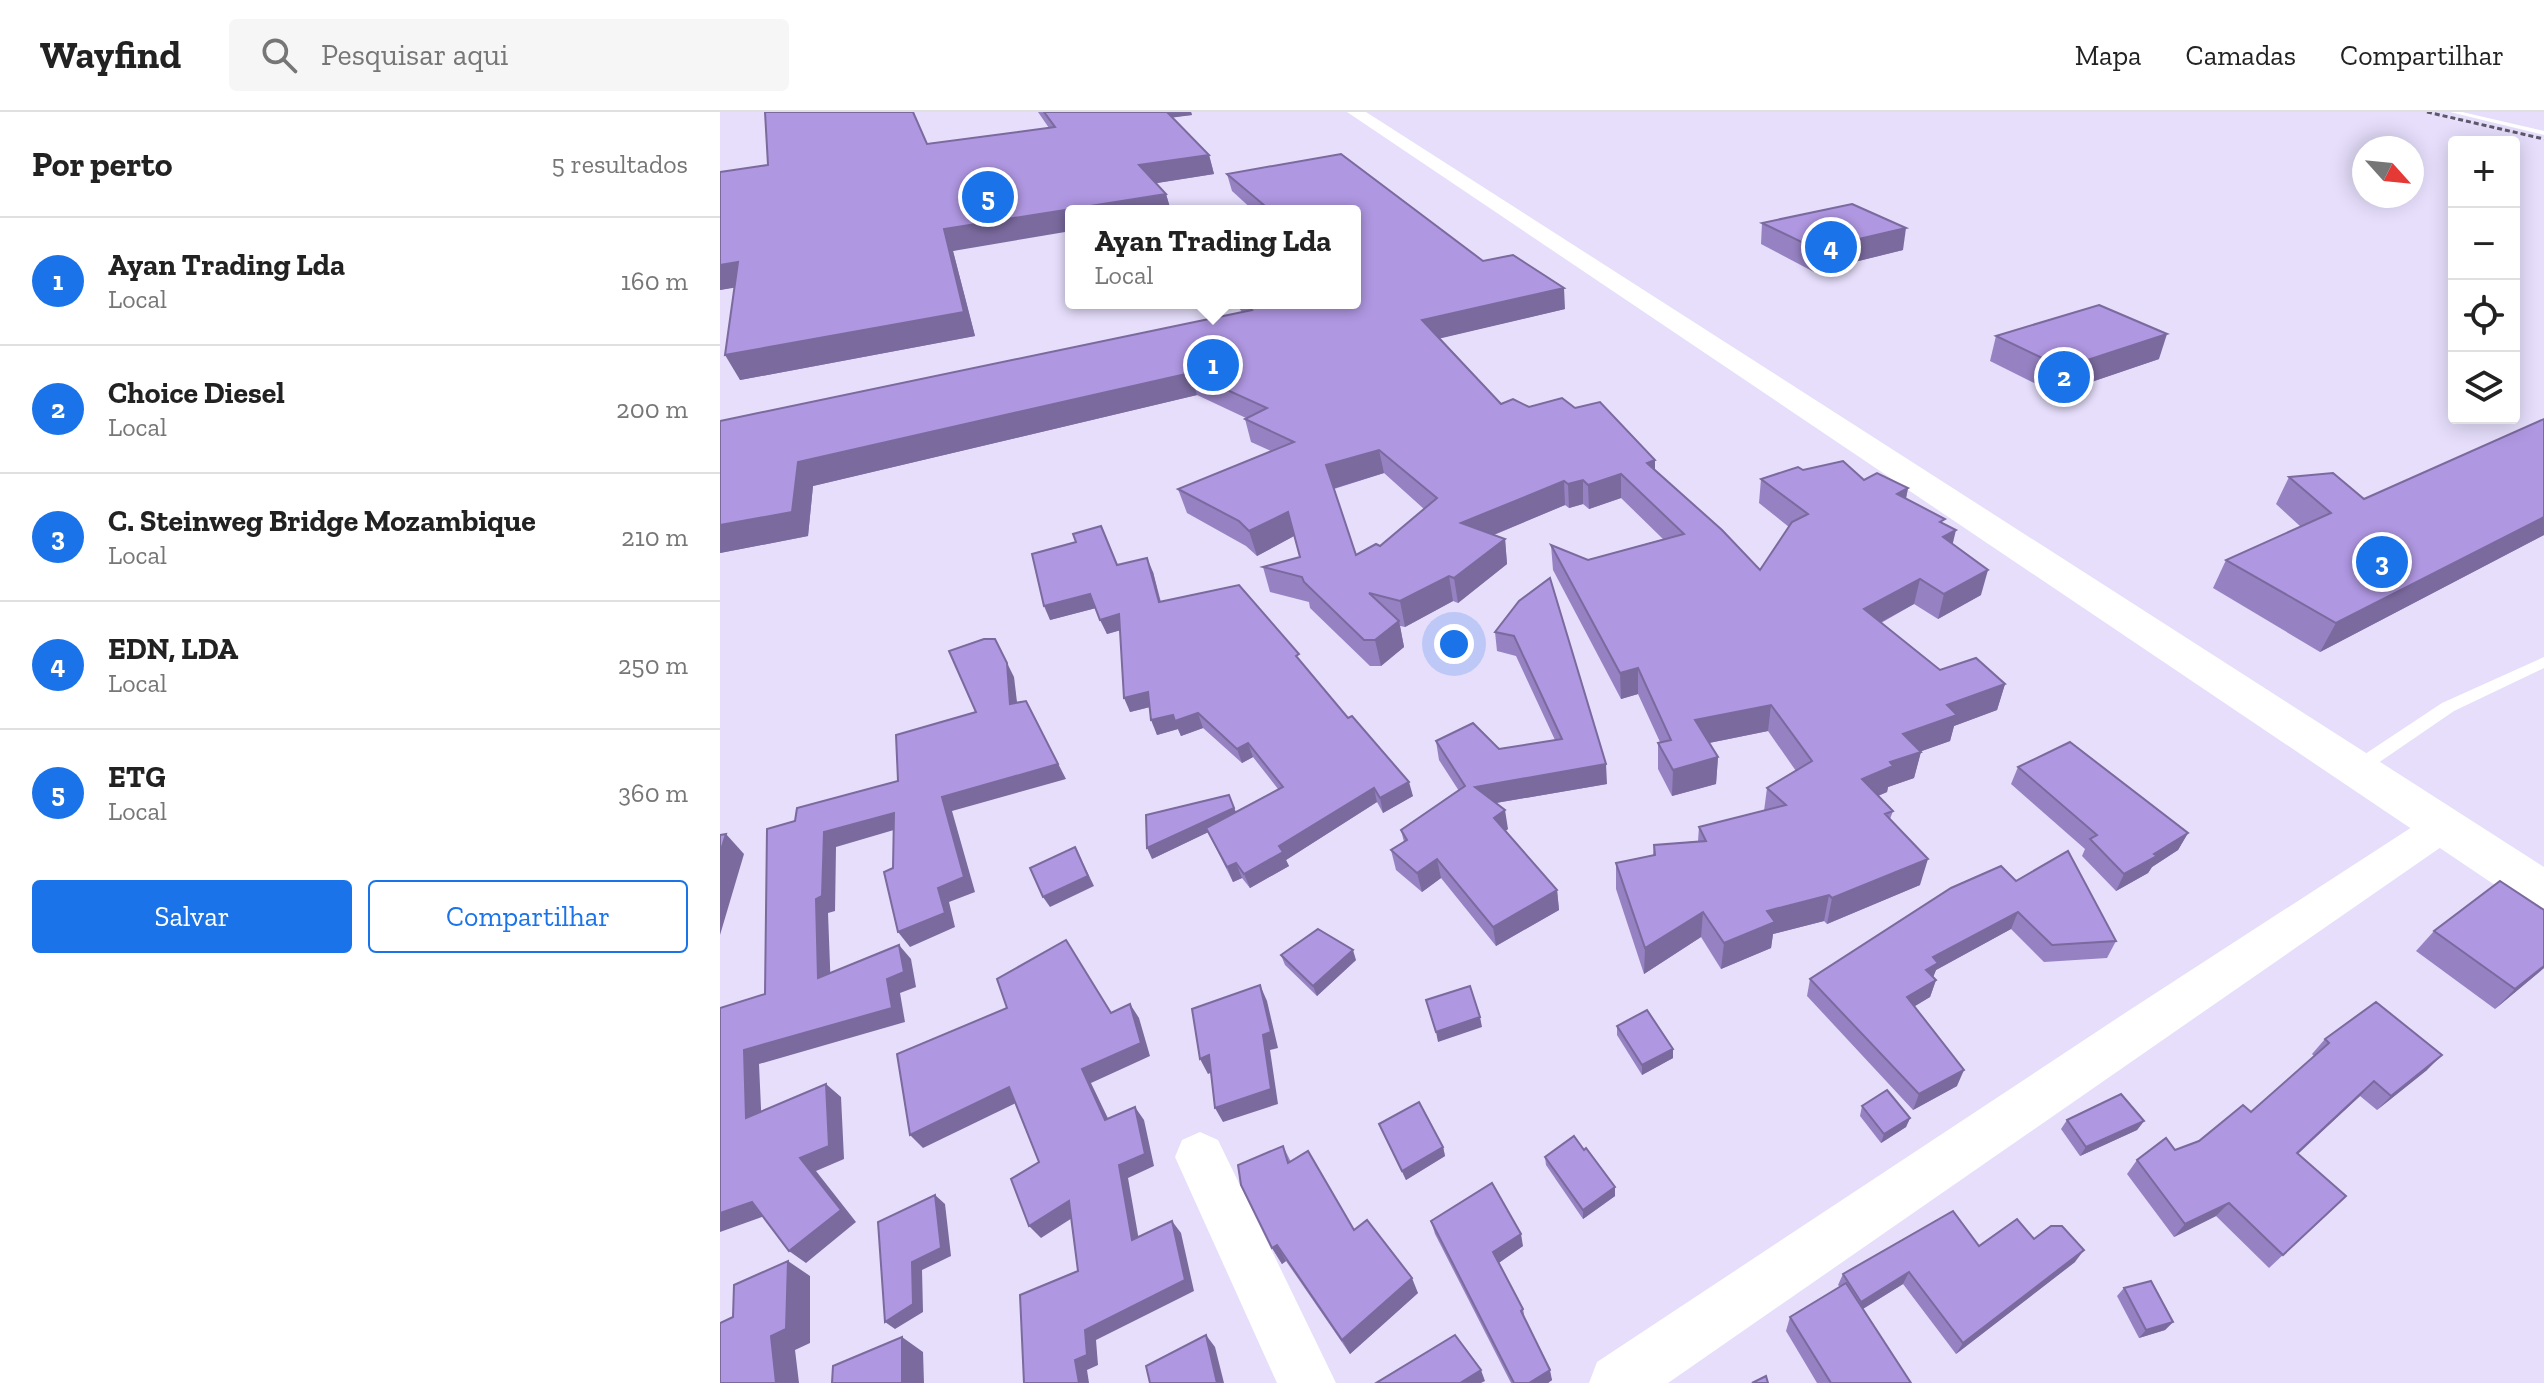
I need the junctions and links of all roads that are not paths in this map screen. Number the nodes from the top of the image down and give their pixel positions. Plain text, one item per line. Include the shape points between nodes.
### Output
1 (1355, 112) edge
2 (2453, 112) edge
3 (2544, 133) edge
4 (2544, 662) edge
5 (2356, 769) junction
6 (2443, 826) junction
7 (2544, 892) edge
8 (1200, 1157) dead end
9 (1307, 1383) edge
10 (1618, 1383) edge

1 - 5 main road
2 - 3 lane
4 - 5 lane via 2448,707
5 - 6 main road
6 - 7 main road
6 - 10 street
8 - 9 street

